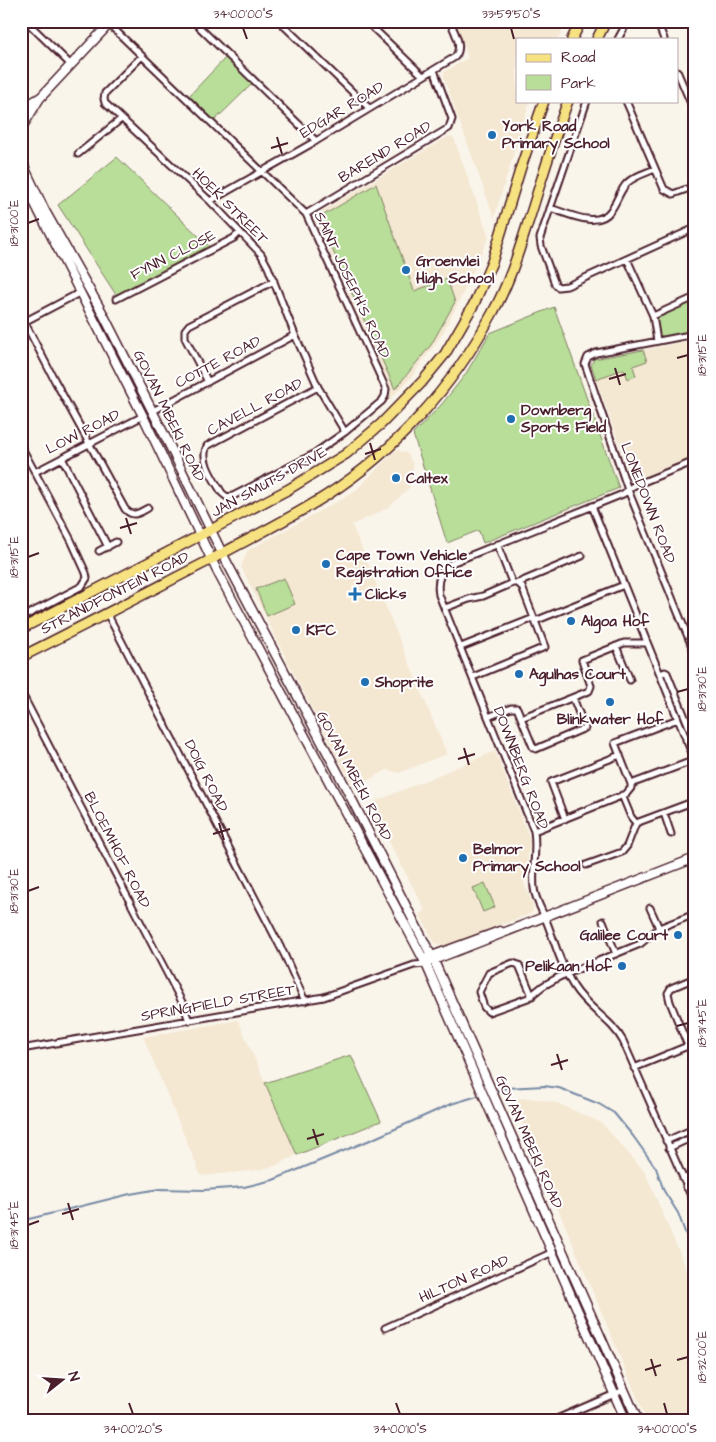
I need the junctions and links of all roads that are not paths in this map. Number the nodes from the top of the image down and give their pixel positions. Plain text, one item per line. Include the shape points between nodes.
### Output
1 (26, 21) edge
2 (193, 21) edge
3 (279, 21) edge
4 (366, 21) edge
5 (450, 21) edge
6 (581, 21) edge
7 (606, 21) edge
8 (628, 21) edge
9 (652, 21) edge
10 (111, 22) edge
11 (572, 38) edge
12 (598, 38) edge
13 (619, 38) edge
14 (664, 38) edge
15 (142, 56) junction
16 (71, 65) junction
17 (434, 70) junction
18 (678, 73) edge
19 (423, 76) junction
20 (41, 97) junction
21 (544, 102) edge
22 (568, 102) edge
23 (587, 102) edge
24 (626, 102) edge
25 (693, 102) edge
26 (21, 108) edge
27 (369, 108) junction
28 (695, 114) edge
29 (122, 119) junction
30 (21, 127) edge
31 (316, 141) junction
32 (78, 154) dead end
33 (21, 156) edge
34 (655, 169) junction
35 (21, 172) edge
36 (263, 172) junction
37 (695, 186) edge
38 (210, 202) junction
39 (550, 208) junction
40 (306, 214) junction
41 (695, 228) edge
42 (240, 232) junction
43 (627, 259) junction
44 (274, 281) junction
45 (81, 292) junction
46 (695, 297) edge
47 (116, 299) dead end
48 (653, 316) junction
49 (23, 322) edge
50 (695, 334) edge
51 (295, 335) junction
52 (657, 341) junction
53 (208, 382) junction
54 (318, 387) junction
55 (153, 411) junction
56 (143, 416) junction
57 (344, 432) junction
58 (89, 443) junction
59 (21, 446) edge
60 (62, 458) junction
61 (695, 462) edge
62 (35, 472) junction
63 (214, 478) joint
64 (628, 490) junction
65 (592, 506) junction
66 (148, 508) dead end
67 (210, 531) junction
68 (200, 536) junction
69 (116, 542) dead end
70 (497, 544) junction
71 (108, 547) junction
72 (99, 551) dead end
73 (222, 553) junction
74 (582, 556) dead end
75 (212, 559) junction
76 (516, 583) junction
77 (624, 585) junction
78 (445, 608) junction
79 (109, 617) dead end
80 (21, 618) edge
81 (534, 619) junction
82 (21, 629) edge
83 (647, 643) junction
84 (616, 646) junction
85 (461, 647) junction
86 (695, 654) edge
87 (21, 657) edge
88 (660, 674) junction
89 (473, 677) junction
90 (630, 680) dead end
91 (21, 692) edge
92 (573, 698) junction
93 (488, 717) junction
94 (521, 718) junction
95 (678, 718) junction
96 (686, 740) junction
97 (620, 755) junction
98 (695, 760) edge
99 (632, 784) junction
100 (622, 795) junction
101 (695, 801) edge
102 (664, 813) junction
103 (565, 818) junction
104 (636, 823) junction
105 (534, 831) junction
106 (671, 834) dead end
107 (695, 858) edge
108 (586, 865) dead end
109 (650, 908) dead end
110 (695, 914) edge
111 (545, 918) junction
112 (603, 921) dead end
113 (659, 928) junction
114 (616, 954) junction
115 (433, 958) junction
116 (424, 961) junction
117 (568, 975) junction
118 (695, 978) edge
119 (532, 996) junction
120 (305, 1001) junction
121 (188, 1021) junction
122 (695, 1043) edge
123 (688, 1046) junction
124 (21, 1049) edge
125 (634, 1068) junction
126 (695, 1132) edge
127 (695, 1136) edge
128 (666, 1141) junction
129 (669, 1148) junction
130 (695, 1174) edge
131 (683, 1179) junction
132 (695, 1182) edge
133 (686, 1187) junction
134 (695, 1205) edge
135 (553, 1252) junction
136 (385, 1328) dead end
137 (624, 1390) junction
138 (614, 1394) junction
139 (552, 1421) edge
140 (626, 1421) edge
141 (638, 1421) edge

1 - 16 street
2 - 31 street
3 - 27 street
4 - 19 street
5 - 17 street, EDGAR ROAD via 459,52
6 - 11 main road
7 - 12 main road
8 - 13 street
9 - 14 street
10 - 15 street, SAINT JOSEPH'S ROAD
10 - 16 main road
15 - 29 street, HOEK STREET via 104,96 105,103
15 - 36 street, SAINT JOSEPH'S ROAD
16 - 20 main road
17 - 19 street, EDGAR ROAD
17 - 40 street, BAREND ROAD via 452,119 449,128
18 - 25 street
19 - 27 street, EDGAR ROAD
20 - 26 main road
20 - 30 main road
21 - 67 main road, JAN SMUTS DRIVE via 492,262 474,304 445,354 381,424 346,454
22 - 73 main road via 515,265 474,346 443,390 396,440 347,482 300,512
23 - 39 street
24 - 34 street
25 - 28 street
27 - 31 street, EDGAR ROAD
29 - 32 street
29 - 38 street, HOEK STREET
31 - 36 street, EDGAR ROAD
33 - 55 main road, GOVAN MBEKI ROAD via 45,211 86,281
34 - 37 street via 663,187 670,193
34 - 39 street via 628,182 604,217 592,220
35 - 45 main road, GOVAN MBEKI ROAD
36 - 38 street, EDGAR ROAD
36 - 40 street, SAINT JOSEPH'S ROAD
38 - 42 street, HOEK STREET
39 - 43 street via 540,244 558,287
40 - 57 street, SAINT JOSEPH'S ROAD via 386,389 382,401
41 - 43 street
42 - 44 street, HOEK STREET via 261,254
42 - 47 street, FYNN CLOSE
43 - 48 street
44 - 51 street, HOEK STREET
44 - 53 street via 185,330 185,338
45 - 49 street
45 - 56 main road, GOVAN MBEKI ROAD
46 - 48 street
48 - 52 street
49 - 58 street
50 - 52 street
51 - 53 street, COTTE ROAD
51 - 54 street, HOEK STREET
52 - 64 street, LONEDOWN ROAD via 596,353 586,359 586,369
53 - 55 street, COTTE ROAD
54 - 57 street, HOEK STREET
54 - 63 street, CAVELL ROAD via 207,446 204,458
55 - 67 main road, GOVAN MBEKI ROAD
56 - 58 street, LOW ROAD
56 - 68 main road, GOVAN MBEKI ROAD
57 - 63 street, SAINT JOSEPH'S ROAD via 289,468 233,496 222,493
58 - 60 street, LOW ROAD
58 - 66 street via 129,514
59 - 62 street
60 - 62 street, LOW ROAD
60 - 71 street
61 - 64 street, DOWNBERG ROAD
62 - 80 street via 87,578 82,586
64 - 65 street, DOWNBERG ROAD
64 - 86 street, LONEDOWN ROAD
65 - 70 street, DOWNBERG ROAD
65 - 77 street
67 - 68 main road, STRANDFONTEIN ROAD
67 - 73 main road, GOVAN MBEKI ROAD
68 - 75 main road, GOVAN MBEKI ROAD
68 - 82 main road, STRANDFONTEIN ROAD
69 - 71 street
70 - 76 street
70 - 78 street, DOWNBERG ROAD via 447,566 438,584
71 - 72 street
73 - 75 main road, STRANDFONTEIN ROAD
73 - 115 main road, GOVAN MBEKI ROAD
74 - 76 street
75 - 87 main road, STRANDFONTEIN ROAD
75 - 116 main road, GOVAN MBEKI ROAD
76 - 78 street
76 - 81 street via 522,587
77 - 81 street
77 - 83 street
78 - 85 street, DOWNBERG ROAD
79 - 120 street, DOIG ROAD via 283,952
81 - 85 street
81 - 89 street via 545,647
83 - 84 street
83 - 88 street
84 - 90 street
84 - 92 street via 582,660 591,688
85 - 89 street, DOWNBERG ROAD
88 - 95 street
88 - 96 street via 667,673 692,734
89 - 93 street, DOWNBERG ROAD
91 - 121 street, BLOEMHOF ROAD via 183,1004
92 - 94 street
92 - 94 street via 585,728 535,749
93 - 94 street via 514,707
93 - 105 street, DOWNBERG ROAD
95 - 96 street
95 - 97 street via 616,743
96 - 98 street
97 - 99 street
97 - 103 street via 552,782
98 - 99 street
99 - 100 street
100 - 103 street
100 - 104 street
101 - 102 street
102 - 104 street
102 - 106 street
103 - 105 street
104 - 108 street via 622,852
105 - 111 street, DOWNBERG ROAD via 534,891
107 - 111 main road
109 - 113 street
110 - 113 street
111 - 115 main road via 487,934
111 - 117 street, DOWNBERG ROAD
112 - 114 street
113 - 114 street via 643,943
114 - 117 street
115 - 116 main road
115 - 137 main road, GOVAN MBEKI ROAD
116 - 120 street, SPRINGFIELD STREET via 337,993
116 - 135 main road, GOVAN MBEKI ROAD
117 - 119 street via 543,986
117 - 125 street, DOWNBERG ROAD via 582,997 618,1032
118 - 123 street via 671,988 668,993
119 - 119 street via 519,965 513,962 489,973 479,992 489,1012
120 - 121 street, SPRINGFIELD STREET
121 - 124 street, SPRINGFIELD STREET
122 - 123 street
123 - 125 street
125 - 128 street, DOWNBERG ROAD
126 - 128 street via 691,1130
127 - 129 street
128 - 129 street, DOWNBERG ROAD
129 - 131 street, DOWNBERG ROAD
130 - 131 street
131 - 133 street, DOWNBERG ROAD
132 - 133 street
133 - 134 street, DOWNBERG ROAD
135 - 136 street, HILTON ROAD
135 - 138 main road, GOVAN MBEKI ROAD
137 - 138 street
137 - 141 main road, GOVAN MBEKI ROAD
138 - 139 street
138 - 140 main road, GOVAN MBEKI ROAD

